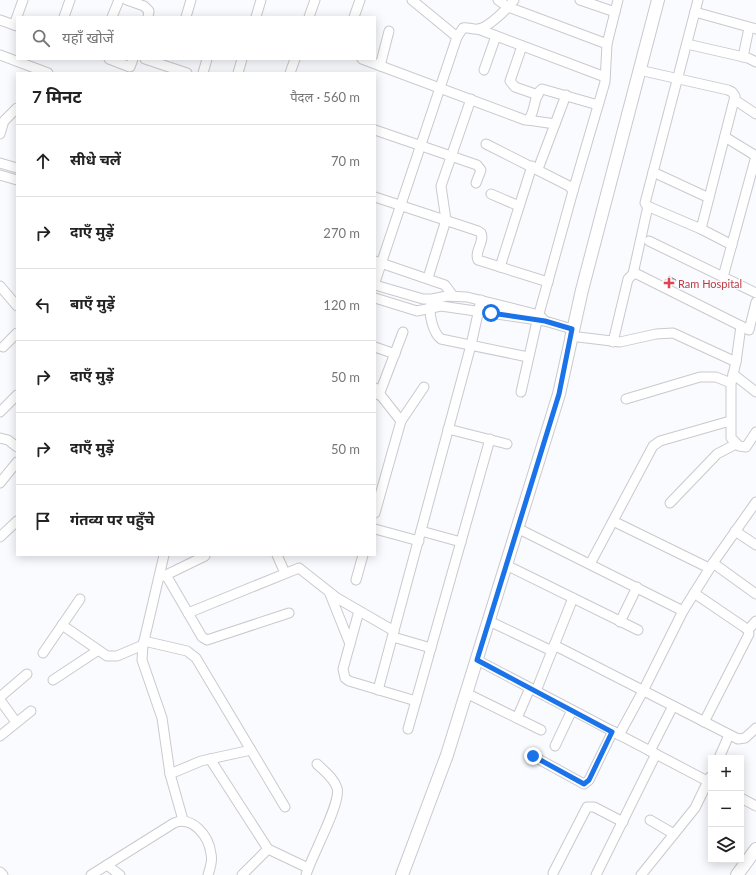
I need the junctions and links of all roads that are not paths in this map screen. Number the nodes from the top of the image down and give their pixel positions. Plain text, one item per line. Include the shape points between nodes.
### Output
1 (23, 0) edge
2 (70, 0) edge
3 (119, 0) edge
4 (130, 0) edge
5 (191, 0) edge
6 (261, 0) edge
7 (315, 0) edge
8 (360, 0) edge
9 (412, 0) edge
10 (498, 0) edge
11 (579, 0) edge
12 (618, 0) edge
13 (658, 0) edge
14 (698, 0) edge
15 (511, 4) edge
16 (615, 12) junction
17 (695, 12) junction
18 (19, 16) edge
19 (64, 16) edge
20 (112, 16) edge
21 (148, 16) edge
22 (186, 16) edge
23 (256, 16) edge
24 (309, 16) edge
25 (354, 16) edge
26 (0, 20) edge
27 (16, 25) edge
28 (753, 28) edge
29 (478, 29) junction
30 (389, 31) dead end
31 (496, 36) junction
32 (457, 37) junction
33 (607, 44) junction
34 (687, 44) junction
35 (522, 46) junction
36 (0, 55) edge
37 (743, 57) junction
38 (16, 59) edge
39 (112, 60) edge
40 (151, 60) edge
41 (207, 60) edge
42 (242, 60) edge
43 (295, 60) edge
44 (365, 60) edge
45 (28, 62) edge
46 (756, 62) edge
47 (170, 63) edge
48 (130, 66) edge
49 (380, 66) junction
50 (484, 70) dead end
51 (639, 70) junction
52 (43, 72) edge
53 (185, 72) edge
54 (203, 72) edge
55 (238, 72) edge
56 (290, 72) edge
57 (605, 77) junction
58 (678, 79) junction
59 (441, 88) junction
60 (538, 95) junction
61 (566, 95) junction
62 (471, 99) junction
63 (735, 100) junction
64 (598, 105) junction
65 (16, 109) edge
66 (756, 114) edge
67 (528, 120) junction
68 (555, 124) junction
69 (1, 129) edge
70 (376, 130) edge
71 (725, 137) junction
72 (486, 144) dead end
73 (420, 145) junction
74 (451, 156) junction
75 (756, 156) edge
76 (0, 163) edge
77 (535, 167) junction
78 (16, 168) edge
79 (653, 172) junction
80 (0, 175) edge
81 (16, 180) edge
82 (476, 183) dead end
83 (573, 191) junction
84 (491, 194) dead end
85 (376, 197) edge
86 (709, 198) junction
87 (400, 206) junction
88 (519, 206) junction
89 (648, 206) junction
90 (446, 220) junction
91 (701, 229) junction
92 (649, 241) dead end
93 (732, 245) junction
94 (378, 262) edge
95 (500, 267) junction
96 (633, 274) junction
97 (376, 276) edge
98 (723, 277) junction
99 (428, 278) junction
100 (548, 282) junction
101 (376, 283) edge
102 (0, 286) edge
103 (756, 293) edge
104 (452, 296) junction
105 (376, 298) edge
106 (481, 300) junction
107 (756, 302) edge
108 (431, 304) junction
109 (16, 305) edge
110 (478, 310) junction
111 (540, 319) junction
112 (749, 330) edge
113 (403, 332) dead end
114 (571, 333) junction
115 (16, 334) edge
116 (613, 342) junction
117 (471, 345) junction
118 (3, 347) dead end
119 (376, 347) edge
120 (395, 354) junction
121 (528, 357) junction
122 (736, 362) junction
123 (732, 378) junction
124 (424, 387) dead end
125 (521, 392) dead end
126 (756, 392) edge
127 (16, 396) edge
128 (378, 396) edge
129 (626, 399) dead end
130 (2, 407) edge
131 (730, 421) junction
132 (401, 422) junction
133 (448, 429) junction
134 (756, 432) edge
135 (0, 438) edge
136 (490, 440) junction
137 (507, 444) dead end
138 (736, 444) junction
139 (16, 446) edge
140 (16, 463) edge
141 (0, 483) edge
142 (756, 502) edge
143 (670, 503) dead end
144 (376, 510) edge
145 (613, 521) junction
146 (16, 523) edge
147 (517, 528) junction
148 (376, 529) edge
149 (421, 531) junction
150 (735, 531) junction
151 (0, 537) edge
152 (418, 541) junction
153 (461, 542) junction
154 (756, 545) edge
155 (164, 556) edge
156 (205, 556) edge
157 (278, 556) edge
158 (363, 556) edge
159 (590, 564) junction
160 (506, 566) junction
161 (711, 566) junction
162 (286, 573) junction
163 (163, 576) junction
164 (356, 580) dead end
165 (637, 588) junction
166 (329, 593) junction
167 (694, 593) junction
168 (756, 594) edge
169 (573, 598) junction
170 (80, 599) dead end
171 (359, 611) junction
172 (684, 611) junction
173 (188, 613) junction
174 (289, 613) dead end
175 (489, 621) junction
176 (756, 621) edge
177 (620, 622) junction
178 (62, 625) junction
179 (638, 630) dead end
180 (748, 630) junction
181 (394, 634) junction
182 (143, 643) junction
183 (350, 644) junction
184 (431, 648) junction
185 (553, 648) junction
186 (98, 651) junction
187 (43, 653) dead end
188 (477, 660) junction
189 (27, 674) dead end
190 (53, 680) dead end
191 (378, 690) junction
192 (533, 690) junction
193 (643, 691) junction
194 (466, 693) junction
195 (0, 696) edge
196 (0, 700) edge
197 (416, 701) junction
198 (673, 706) junction
199 (572, 710) junction
200 (31, 711) dead end
201 (516, 718) junction
202 (16, 722) junction
203 (704, 722) junction
204 (756, 728) edge
205 (408, 729) dead end
206 (541, 730) dead end
207 (616, 733) junction
208 (729, 735) junction
209 (0, 736) edge
210 (555, 746) dead end
211 (251, 750) junction
212 (653, 752) junction
213 (720, 755) edge
214 (533, 756) dead end
215 (210, 759) junction
216 (318, 764) dead end
217 (170, 774) junction
218 (708, 779) edge
219 (708, 784) edge
220 (744, 800) edge
221 (756, 806) edge
222 (285, 807) dead end
223 (183, 820) junction
224 (650, 820) dead end
225 (623, 822) junction
226 (674, 834) junction
227 (268, 849) junction
228 (756, 849) edge
229 (107, 865) junction
230 (0, 872) edge
231 (307, 872) edge
232 (553, 873) dead end
233 (3, 875) edge
234 (91, 875) edge
235 (120, 875) edge
236 (208, 875) edge
237 (242, 875) edge
238 (402, 875) edge
239 (596, 875) edge
240 (641, 875) edge
241 (737, 875) edge

1 - 18 street
2 - 19 street
3 - 20 street
4 - 21 street via 147,8
5 - 22 street
6 - 23 street
7 - 24 street
8 - 25 street
9 - 32 street
10 - 15 street
11 - 16 street
12 - 16 street
13 - 51 street
14 - 17 street
15 - 29 street via 502,14
15 - 33 street
16 - 33 street
17 - 28 street
17 - 34 street
26 - 27 street
28 - 37 street
29 - 31 street
29 - 32 street via 463,28
30 - 49 street
31 - 35 street
31 - 50 street
32 - 59 street
33 - 57 street
34 - 37 street
34 - 58 street
35 - 57 street
35 - 60 street via 510,81 515,87
36 - 38 street
37 - 46 street
39 - 48 street
40 - 47 street
41 - 54 street
42 - 55 street
43 - 56 street
44 - 49 street
45 - 52 street
47 - 53 street
49 - 59 street
51 - 58 street
51 - 114 street
57 - 64 street
58 - 63 street via 728,90 732,92
58 - 79 street
59 - 62 street
59 - 73 street
60 - 61 street via 542,89
60 - 67 street via 532,116
61 - 64 street
61 - 68 street
62 - 67 street
62 - 74 street
63 - 66 street
63 - 71 street
64 - 83 street
65 - 69 street
67 - 68 street
68 - 77 street
70 - 73 street
71 - 75 street
71 - 86 street
72 - 77 street
73 - 74 street
73 - 87 street
74 - 82 street via 480,167
74 - 90 street via 441,186
75 - 93 street
76 - 78 street
77 - 83 street via 569,186
77 - 88 street
79 - 86 street
79 - 89 street via 645,198
80 - 81 street
83 - 100 street
84 - 88 street
85 - 87 street
86 - 91 street
87 - 90 street
87 - 94 street
88 - 95 street
89 - 91 street
89 - 96 street
90 - 95 street via 481,233 483,238 477,257
90 - 99 street
91 - 93 street
92 - 98 street
93 - 98 street
94 - 97 street
94 - 99 street
95 - 100 street
96 - 112 street
96 - 116 street via 628,279
98 - 103 street
99 - 104 street via 445,286
100 - 111 street
101 - 108 street
102 - 109 street
104 - 106 street
104 - 108 street
105 - 108 street via 417,311
106 - 110 street
106 - 111 street
107 - 112 street
108 - 110 street
108 - 117 street via 435,333 438,337
110 - 111 street
110 - 117 street
111 - 114 street
111 - 121 street
112 - 122 street
113 - 120 street
114 - 116 street
114 - 147 street via 559,394
115 - 118 street
116 - 122 street via 672,333
117 - 121 street
117 - 133 street
119 - 120 street
120 - 128 street
121 - 125 street
122 - 123 street
123 - 126 street
123 - 129 street via 700,377
123 - 131 street
124 - 132 street
127 - 130 street
128 - 132 street
131 - 138 street via 731,438
131 - 145 street via 656,443
132 - 144 street
133 - 136 street
133 - 149 street
134 - 138 street via 746,447
135 - 139 street
136 - 137 street
136 - 153 street
138 - 143 street via 717,454
140 - 141 street
142 - 150 street
145 - 159 street
145 - 161 street
146 - 151 street
147 - 159 street
147 - 160 street
148 - 152 street
149 - 152 street
149 - 153 street
150 - 154 street
150 - 161 street
152 - 181 street
153 - 184 street
155 - 163 street
156 - 163 street
157 - 162 street
158 - 164 street
159 - 165 street
160 - 169 street
160 - 175 street
161 - 167 street
161 - 168 street
162 - 166 street via 303,569
162 - 173 street
163 - 173 street
163 - 182 street
165 - 172 street
165 - 177 street
166 - 171 street
166 - 183 street
167 - 172 street
167 - 180 street
169 - 177 street
169 - 185 street
170 - 178 street
171 - 181 street
171 - 183 street
172 - 193 street
173 - 174 street via 202,637 207,640
175 - 185 street
175 - 188 street
176 - 180 street
177 - 179 street
178 - 186 street
178 - 187 street
180 - 203 street via 748,639
181 - 184 street
181 - 191 street
182 - 186 street via 112,657
182 - 211 street via 188,651 196,658
182 - 217 street via 142,660 164,726
183 - 191 street via 343,669 345,678
184 - 197 street
185 - 192 street
185 - 193 street
186 - 190 street
188 - 192 street
188 - 194 street
189 - 195 street
191 - 197 street
192 - 199 street
192 - 201 street
193 - 198 street
193 - 207 street
194 - 201 street
194 - 238 street
196 - 202 street
197 - 205 street
198 - 203 street
198 - 212 street
199 - 207 street
199 - 210 street
200 - 202 street
201 - 206 street
202 - 209 street
203 - 208 street
204 - 208 street via 741,740
207 - 212 street
207 - 214 street via 589,780 584,784
208 - 213 street
211 - 215 street
211 - 222 street
212 - 218 street
212 - 225 street
215 - 217 street
215 - 227 street
216 - 231 street via 334,781 338,793
217 - 223 street
219 - 226 street via 695,808
220 - 221 street
223 - 229 street via 174,823
223 - 236 street via 194,824 210,847 212,859
224 - 226 street
225 - 232 street via 594,807 587,807
225 - 239 street
226 - 240 street
227 - 231 street
227 - 237 street
228 - 241 street
229 - 234 street
229 - 235 street
230 - 233 street

